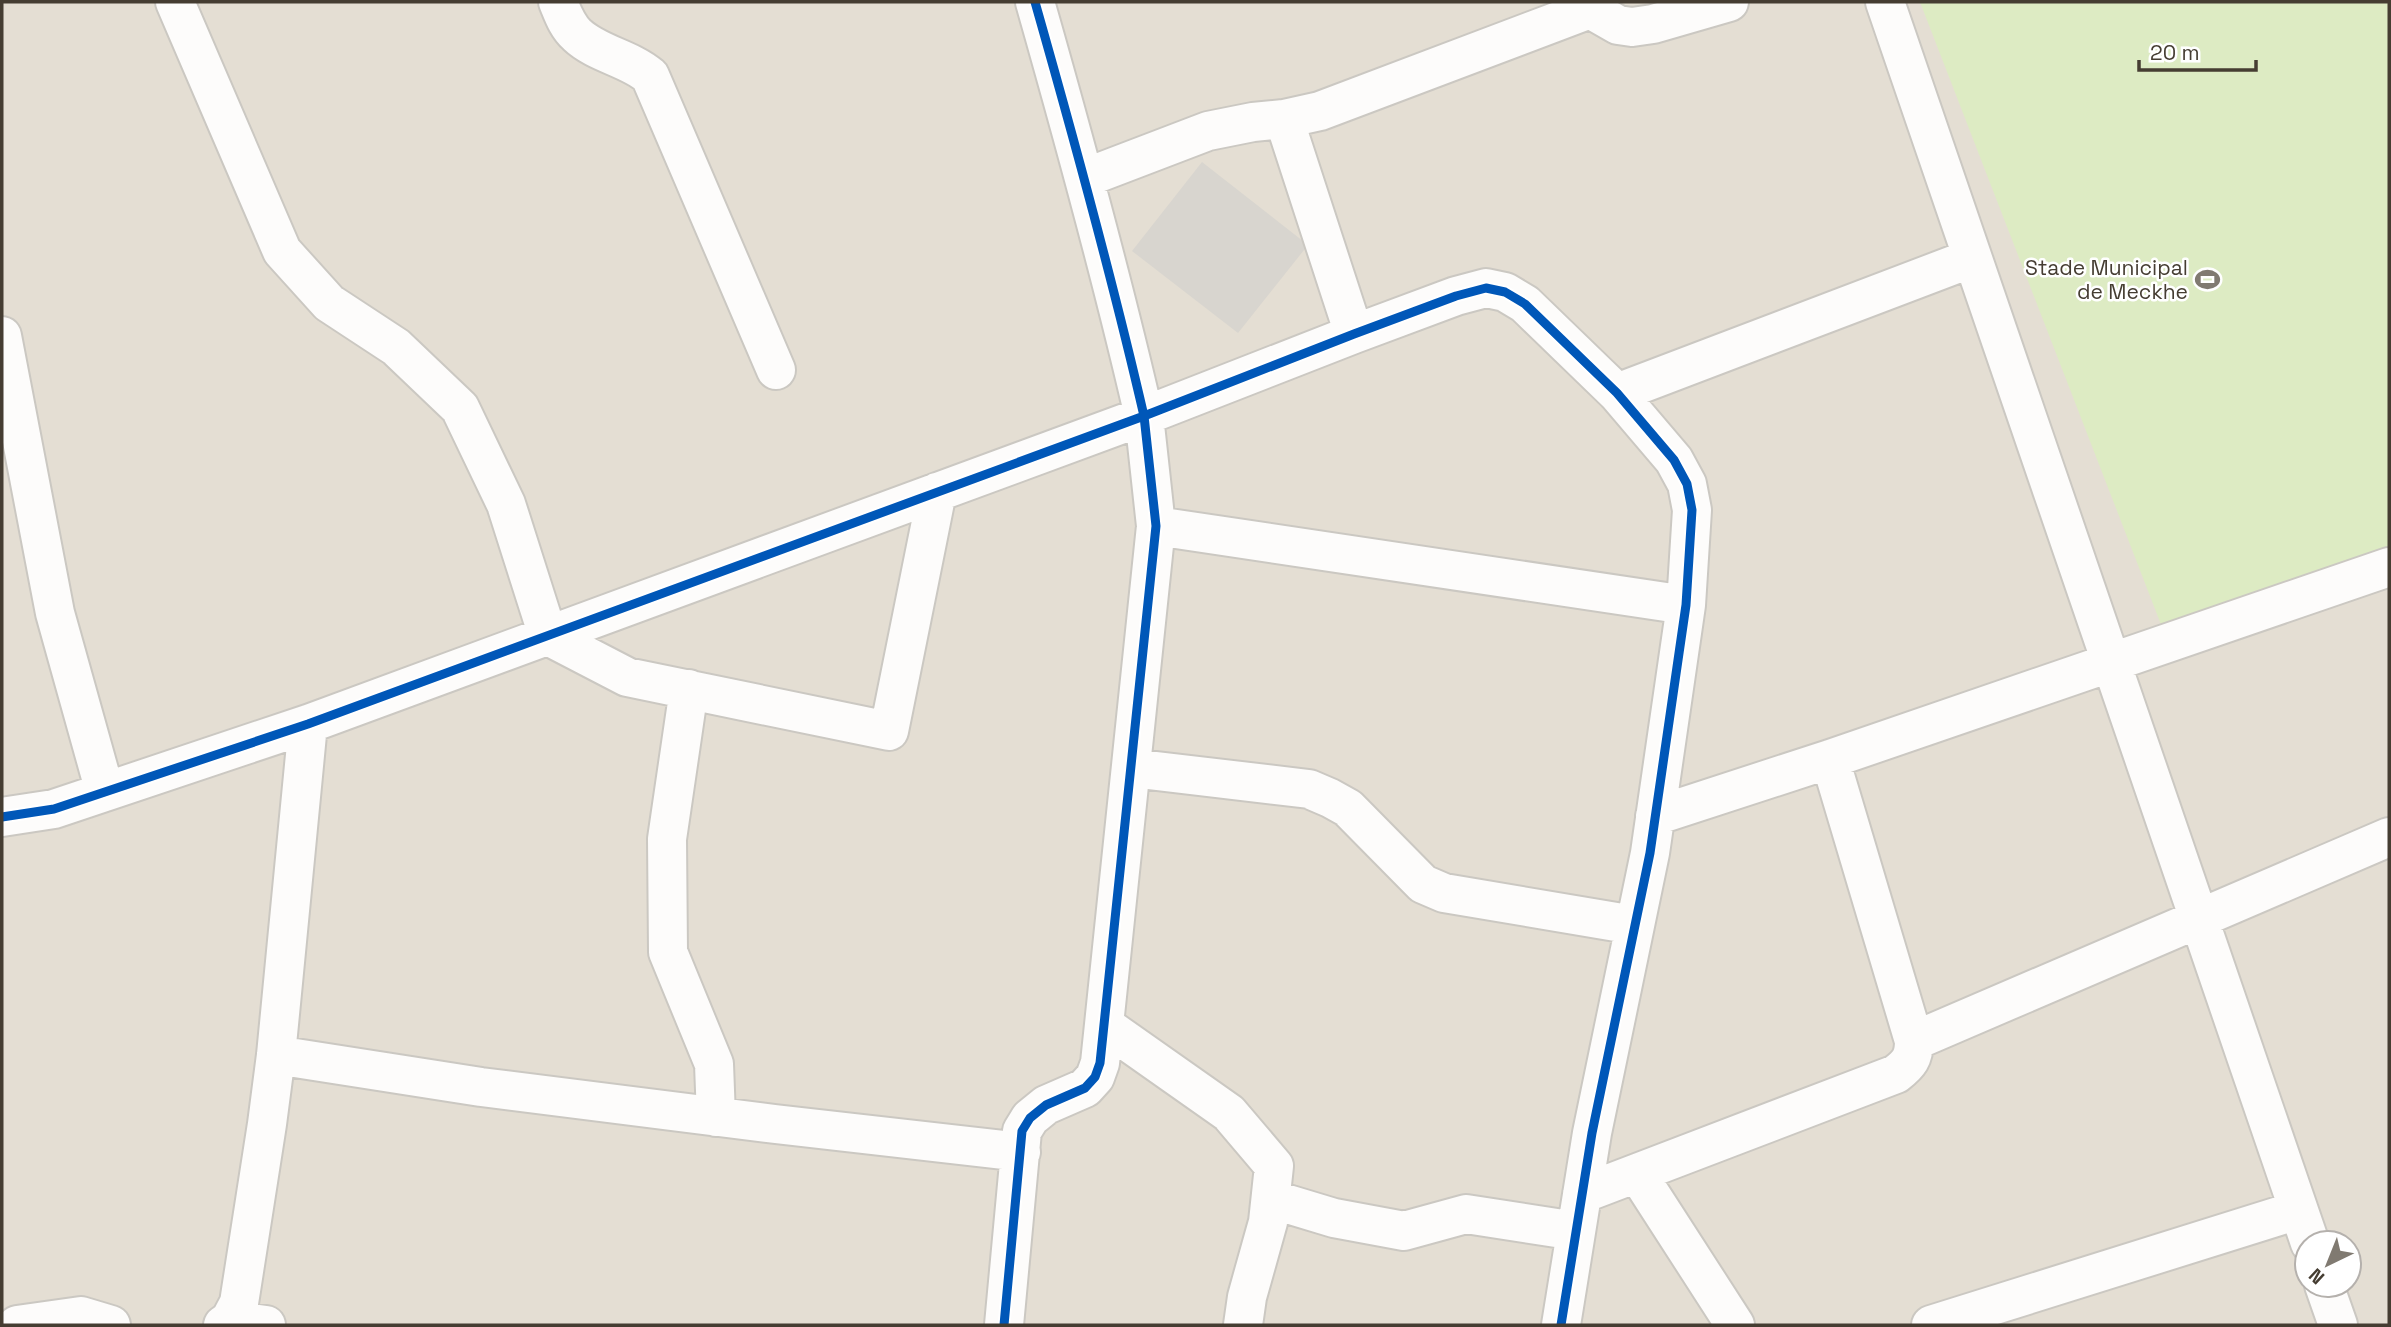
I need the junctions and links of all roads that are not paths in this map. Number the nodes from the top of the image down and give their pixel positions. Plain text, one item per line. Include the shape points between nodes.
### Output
1 (175, 2) edge
2 (558, 2) edge
3 (1035, 2) edge
4 (1729, 2) edge
5 (1885, 2) edge
6 (1588, 5) edge
7 (1284, 119) junction
8 (1085, 177) junction
9 (1972, 258) junction
10 (1354, 334) junction
11 (2, 336) edge
12 (776, 370) dead end
13 (1617, 393) junction
14 (1144, 416) junction
15 (937, 492) junction
16 (1156, 526) junction
17 (2389, 567) edge
18 (1686, 606) junction
19 (548, 636) junction
20 (2111, 663) junction
21 (688, 689) junction
22 (308, 724) junction
23 (1830, 759) junction
24 (1131, 768) junction
25 (105, 792) junction
26 (1655, 816) junction
27 (2, 817) edge
28 (2389, 837) edge
29 (2198, 918) junction
30 (1634, 925) junction
31 (1104, 1024) junction
32 (1914, 1041) junction
33 (276, 1055) junction
34 (716, 1116) junction
35 (1021, 1152) junction
36 (1637, 1173) junction
37 (1582, 1194) junction
38 (1271, 1199) junction
39 (2304, 1226) edge
40 (1576, 1231) junction
41 (2329, 1299) edge
42 (239, 1323) edge
43 (17, 1325) edge
44 (111, 1325) edge
45 (1003, 1325) edge
46 (1243, 1325) edge
47 (1561, 1325) edge
48 (1735, 1325) edge
49 (1931, 1325) edge
50 (2338, 1325) edge

1 - 19 street via 282,251 329,303 396,347 460,408 506,504
2 - 12 street via 576,35 650,76
3 - 8 street
4 - 6 street via 1632,27 1618,25
5 - 9 street
6 - 7 street via 1321,111
7 - 8 street via 1209,131
7 - 10 street
8 - 14 street
9 - 13 street
9 - 20 street
10 - 13 street via 1456,296 1486,288 1505,292 1525,304
10 - 14 street
11 - 25 street via 55,613
13 - 18 street via 1674,460 1687,484 1692,510
14 - 15 street
14 - 16 street
15 - 19 street
15 - 21 street via 889,731
16 - 18 street
16 - 24 street
17 - 20 street
18 - 26 street
19 - 21 street via 627,677
19 - 22 street
20 - 23 street
20 - 29 street
21 - 34 street via 667,839 668,952 714,1064
22 - 25 street
22 - 33 street
23 - 26 street
23 - 32 street
24 - 30 street via 1309,789 1348,808 1423,884 1444,893
24 - 31 street
25 - 27 street via 54,809
26 - 30 street
28 - 29 street
29 - 32 street
29 - 39 street
30 - 37 street
31 - 35 street via 1094,1077 1085,1088 1045,1105 1030,1118 1022,1131
31 - 38 street via 1229,1113 1274,1166
32 - 36 street via 1914,1055 1896,1074
33 - 34 street via 481,1087
33 - 42 street
34 - 35 street
35 - 45 street
36 - 37 street
36 - 48 street
37 - 40 street
38 - 40 street via 1334,1218 1404,1231 1466,1214
38 - 46 street
39 - 49 street
40 - 47 street
41 - 50 street
43 - 44 street via 81,1317

